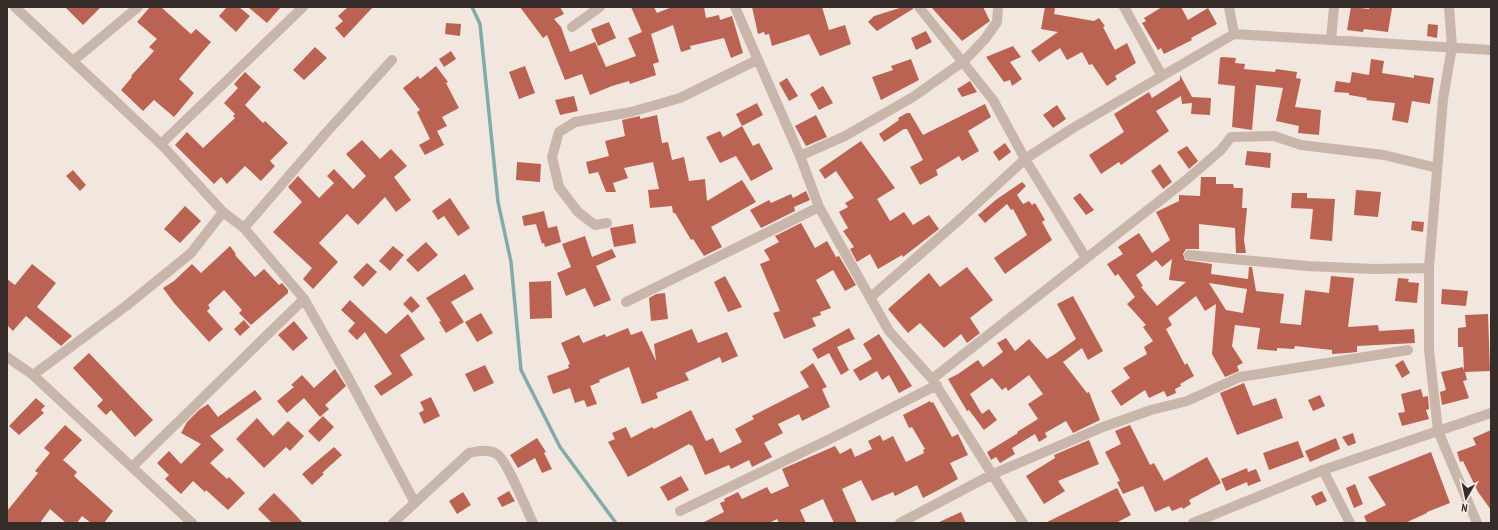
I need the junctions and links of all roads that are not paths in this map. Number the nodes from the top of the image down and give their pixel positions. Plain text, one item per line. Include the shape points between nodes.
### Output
1 (15, 7) edge
2 (138, 7) edge
3 (303, 7) edge
4 (600, 7) edge
5 (735, 7) edge
6 (919, 7) edge
7 (998, 7) edge
8 (1124, 7) edge
9 (1229, 7) edge
10 (1334, 7) edge
11 (1449, 7) edge
12 (572, 28) dead end
13 (1234, 34) junction
14 (1331, 40) junction
15 (1452, 47) junction
16 (1491, 50) edge
17 (392, 60) dead end
18 (758, 60) junction
19 (74, 61) junction
20 (964, 61) junction
21 (1162, 76) junction
22 (161, 144) junction
23 (800, 156) junction
24 (1025, 160) junction
25 (1437, 168) junction
26 (819, 207) junction
27 (223, 212) junction
28 (607, 223) dead end
29 (244, 228) junction
30 (1189, 255) dead end
31 (1086, 258) junction
32 (1429, 268) junction
33 (871, 297) junction
34 (304, 299) junction
35 (626, 302) dead end
36 (1408, 350) dead end
37 (7, 357) edge
38 (33, 375) junction
39 (934, 382) junction
40 (1491, 413) edge
41 (1438, 431) junction
42 (132, 467) junction
43 (1323, 470) junction
44 (993, 474) junction
45 (415, 503) junction
46 (680, 511) dead end
47 (192, 523) edge
48 (393, 523) edge
49 (533, 523) edge
50 (900, 523) edge
51 (1023, 523) edge
52 (1193, 523) edge
53 (1350, 523) edge
54 (1477, 523) edge

1 - 19 street
2 - 19 street
3 - 22 street
4 - 12 street
5 - 18 street
6 - 20 street
7 - 20 street via 997,22
8 - 21 street
9 - 13 street
10 - 14 street
11 - 15 street
13 - 14 street
13 - 21 street
14 - 15 street
15 - 16 street
15 - 25 street
17 - 29 street
18 - 23 street
18 - 28 street via 680,98 631,112 575,122 559,132 552,157 559,187 578,212 595,225
19 - 22 street
20 - 23 street via 913,96 845,136
20 - 24 street via 994,100
21 - 24 street via 1073,128
22 - 27 street
23 - 26 street
24 - 31 street
24 - 33 street
25 - 31 street via 1384,155 1301,145 1274,136 1231,137 1221,150 1185,181
25 - 32 street
26 - 33 street
26 - 35 street
27 - 29 street
27 - 38 street via 191,252 126,306
29 - 34 street
30 - 32 street via 1315,266
31 - 39 street
32 - 41 street via 1429,350
33 - 39 street via 889,331
34 - 42 street
34 - 45 street
36 - 44 street via 1240,377 1187,401 1151,410 1103,427
37 - 38 street
38 - 42 street
39 - 44 street
39 - 46 street via 832,438
40 - 41 street
41 - 43 street
41 - 54 street
42 - 47 street
43 - 52 street
43 - 53 street
44 - 50 street
44 - 51 street
45 - 48 street
45 - 49 street via 469,453 484,450 497,455 506,466

